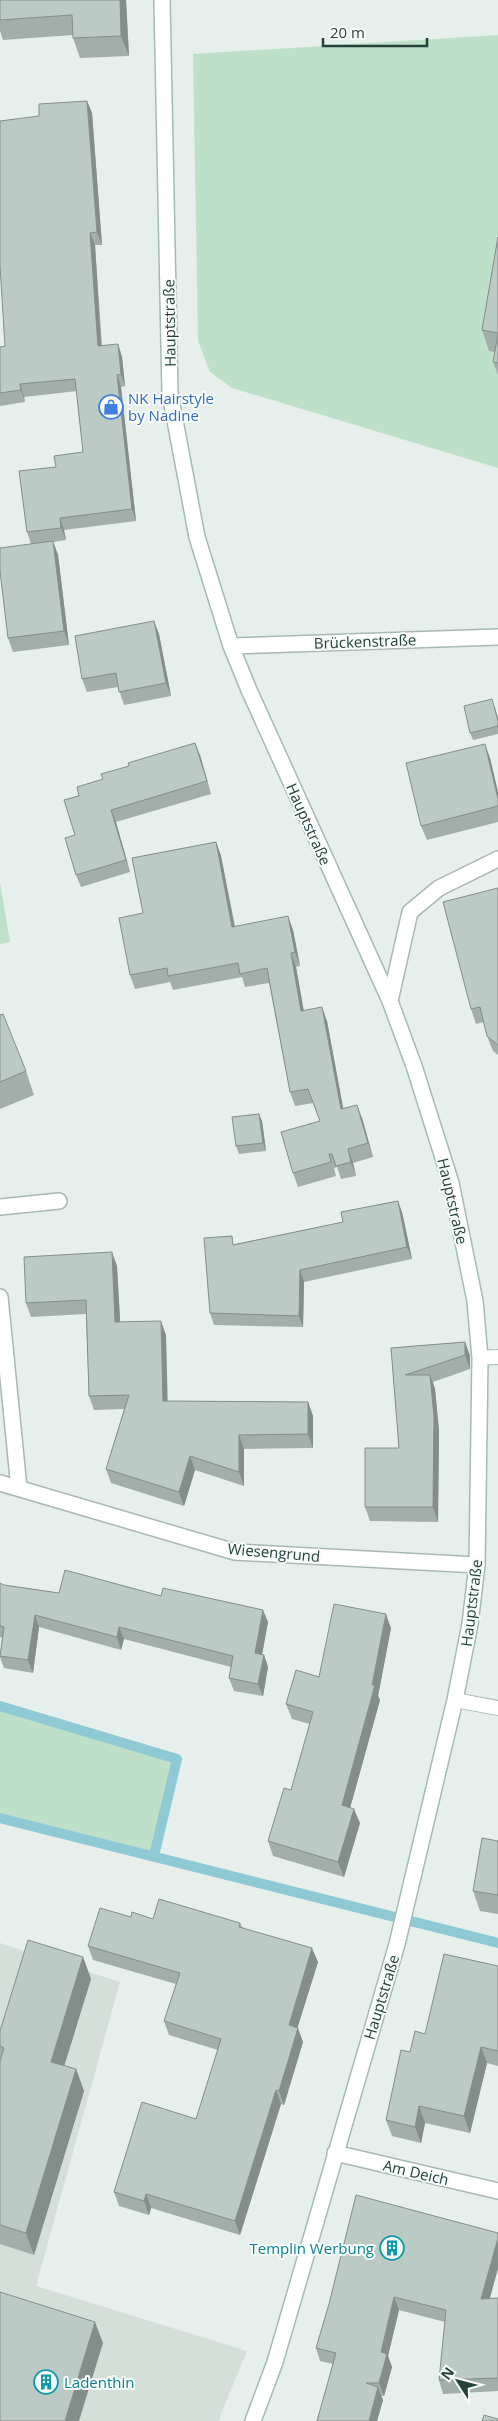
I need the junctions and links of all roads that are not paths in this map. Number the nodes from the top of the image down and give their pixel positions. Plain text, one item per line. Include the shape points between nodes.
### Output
1 (162, 0) edge
2 (498, 637) edge
3 (231, 646) junction
4 (498, 859) edge
5 (390, 1001) junction
6 (59, 1201) dead end
7 (0, 1207) edge
8 (0, 1297) edge
9 (498, 1357) edge
10 (480, 1358) junction
11 (0, 1482) edge
12 (19, 1488) junction
13 (477, 1565) junction
14 (455, 1700) junction
15 (498, 1708) edge
16 (335, 2153) junction
17 (498, 2191) edge
18 (252, 2421) edge

1 - 3 main road, Hauptstraße via 170,394 197,537
2 - 3 main road, Brückenstraße
3 - 5 main road, Hauptstraße
4 - 5 main road via 439,888 410,912
5 - 10 main road, Hauptstraße via 451,1183 475,1301
6 - 7 main road
8 - 12 main road
9 - 10 lane
10 - 13 main road, Hauptstraße
11 - 12 main road, Wiesengrund
12 - 13 main road, Wiesengrund via 235,1552
13 - 14 main road, Hauptstraße via 470,1624
14 - 15 lane
14 - 16 main road, Hauptstraße via 397,1944
16 - 17 main road, Am Deich
16 - 18 main road, Hauptstraße via 275,2362

